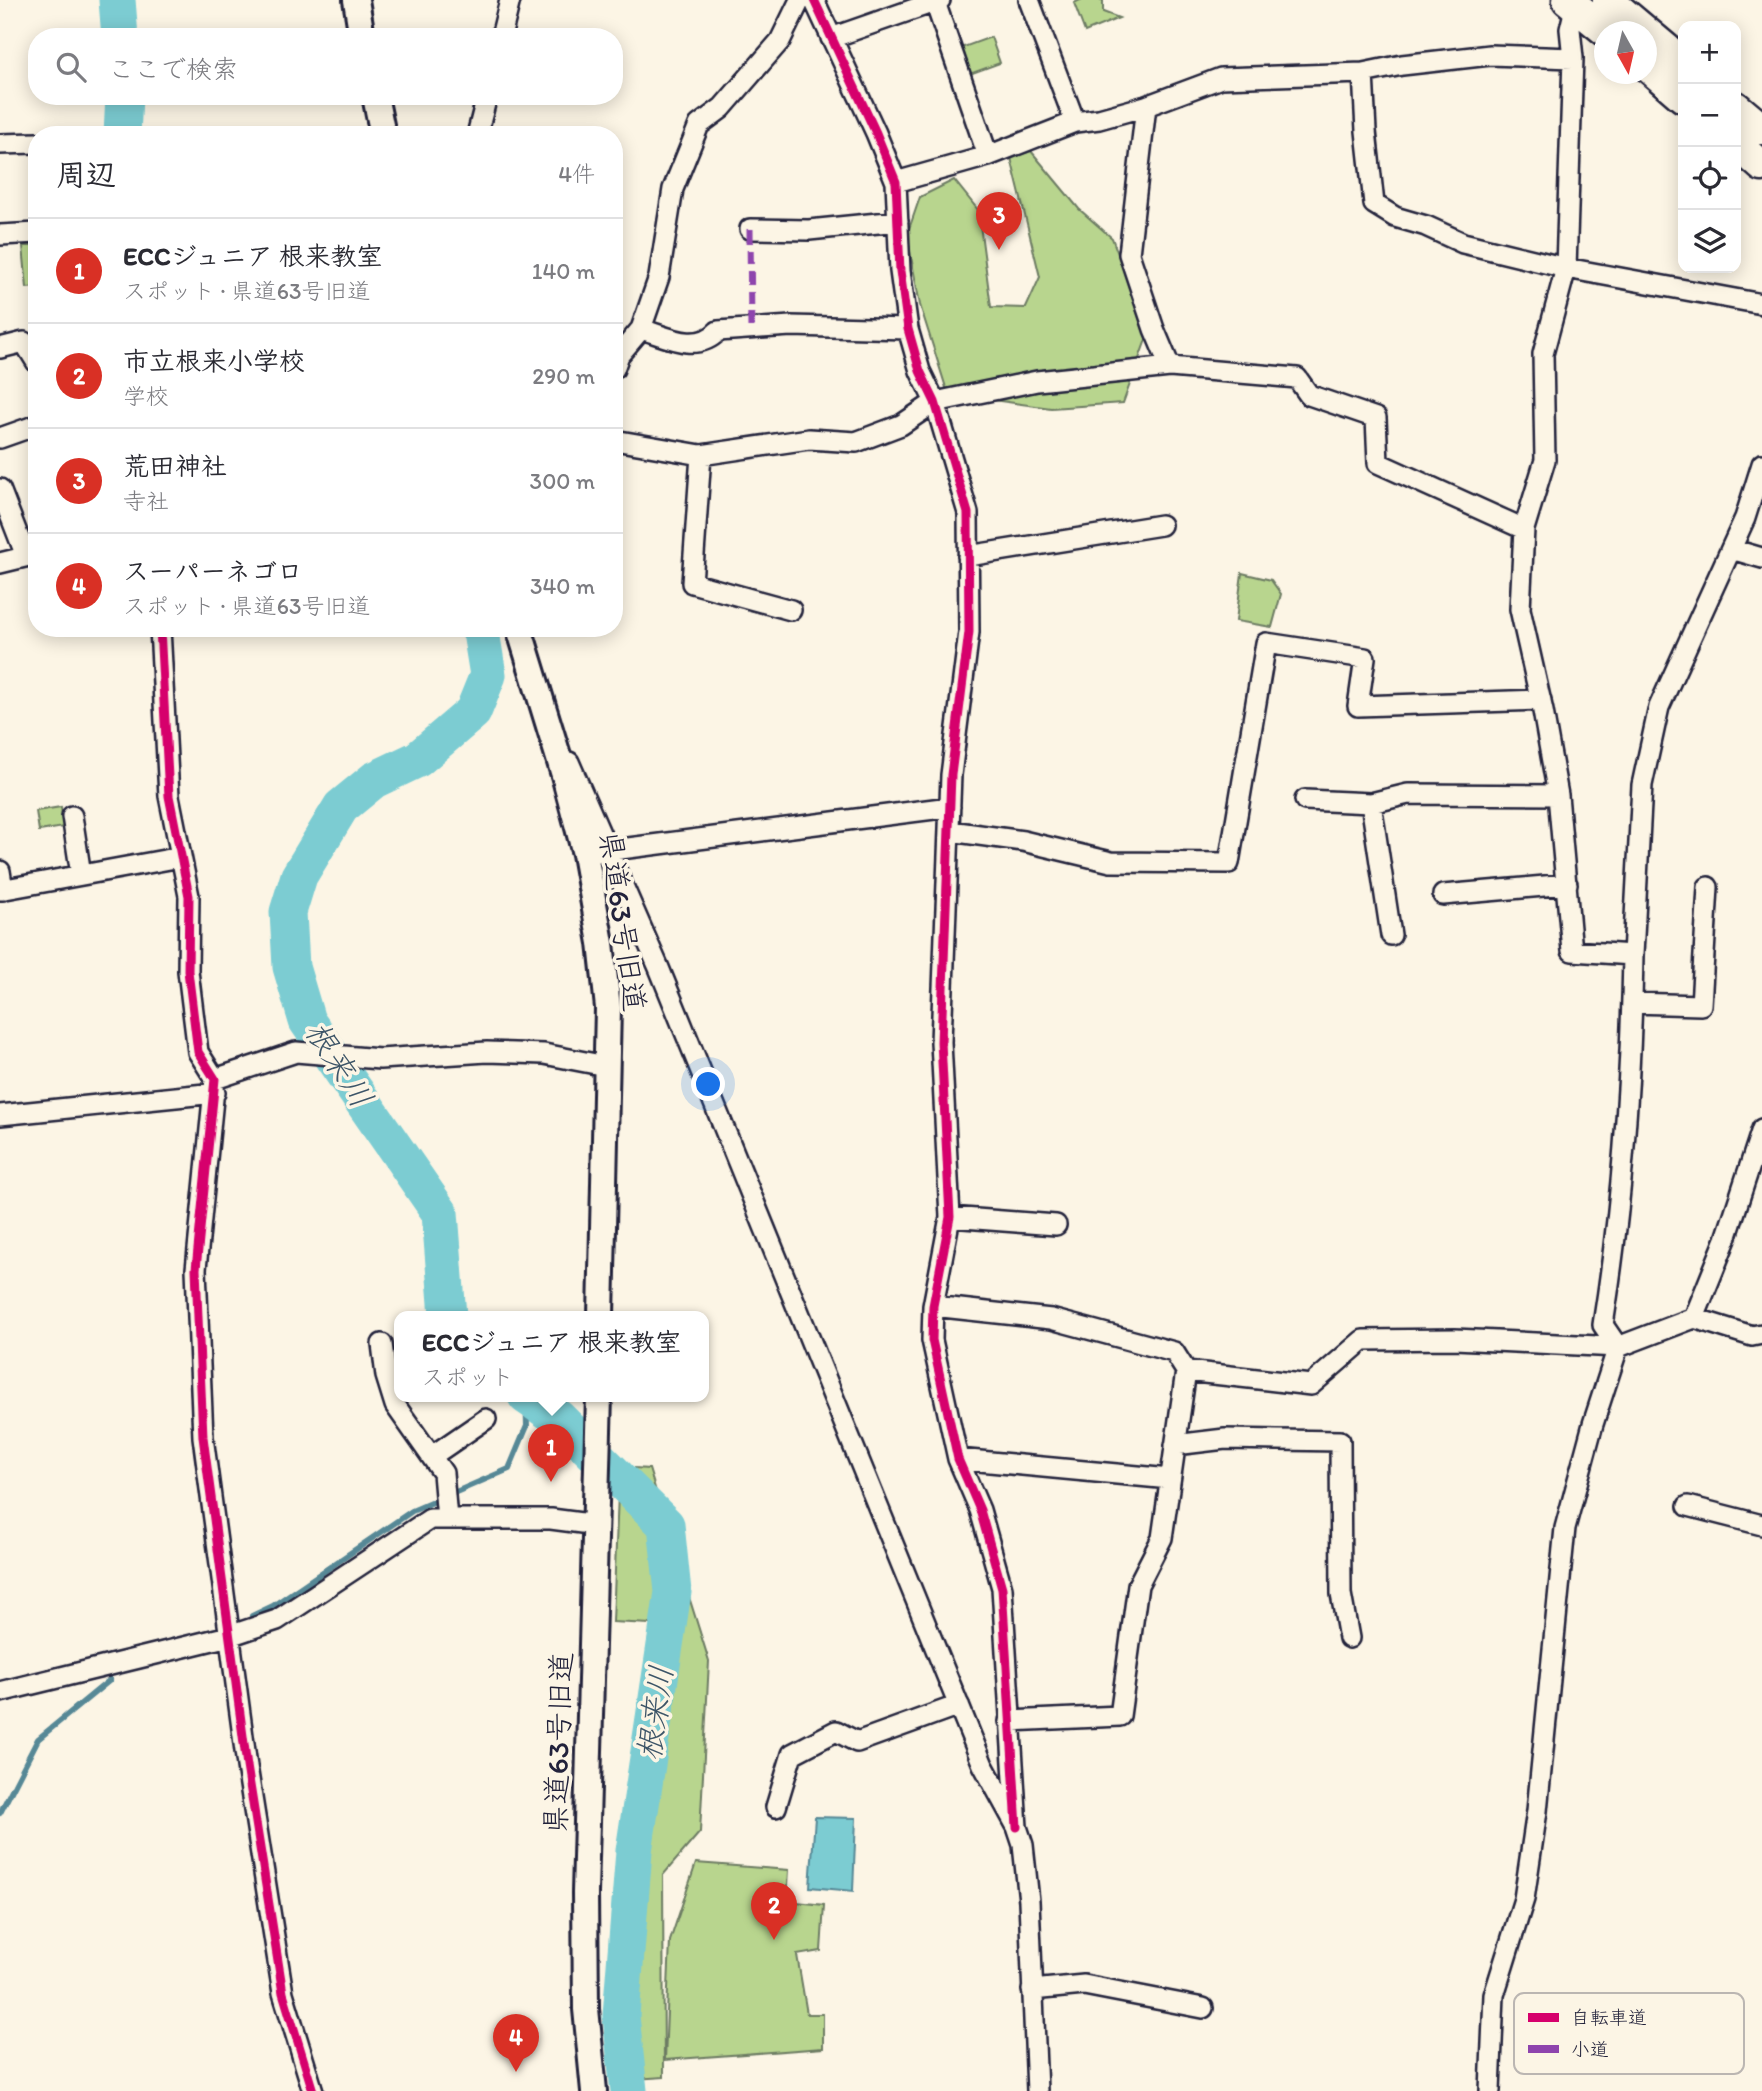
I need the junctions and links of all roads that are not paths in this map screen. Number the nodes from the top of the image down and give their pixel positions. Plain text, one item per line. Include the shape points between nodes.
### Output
1 (356, 0) edge
2 (510, 0) edge
3 (800, 0) edge
4 (814, 0) edge
5 (1029, 0) edge
6 (1608, 0) edge
7 (938, 1) edge
8 (1574, 2) edge
9 (1594, 21) edge
10 (1633, 21) edge
11 (362, 28) edge
12 (503, 28) edge
13 (831, 38) junction
14 (1657, 41) edge
15 (1573, 58) junction
16 (1678, 59) edge
17 (1363, 73) junction
18 (1657, 74) edge
19 (1678, 93) edge
20 (377, 105) edge
21 (485, 105) edge
22 (1146, 106) junction
23 (1741, 111) edge
24 (1074, 122) junction
25 (381, 126) edge
26 (479, 126) edge
27 (1762, 129) edge
28 (28, 143) edge
29 (0, 144) edge
30 (1741, 147) edge
31 (988, 156) junction
32 (1762, 166) edge
33 (896, 182) junction
34 (898, 221) junction
35 (750, 229) dead end
36 (28, 234) edge
37 (0, 236) edge
38 (1566, 268) junction
39 (1762, 304) edge
40 (641, 329) junction
41 (908, 329) junction
42 (0, 348) edge
43 (28, 348) edge
44 (623, 350) edge
45 (1170, 367) junction
46 (934, 402) junction
47 (28, 428) edge
48 (0, 438) edge
49 (623, 442) edge
50 (701, 455) junction
51 (1762, 464) edge
52 (0, 489) edge
53 (1161, 525) dead end
54 (1524, 529) junction
55 (28, 547) edge
56 (1731, 550) junction
57 (28, 556) edge
58 (968, 556) junction
59 (1762, 558) edge
60 (0, 563) edge
61 (791, 610) dead end
62 (160, 637) edge
63 (522, 637) edge
64 (1541, 700) junction
65 (1558, 795) junction
66 (1305, 800) dead end
67 (1371, 803) junction
68 (950, 807) junction
69 (72, 816) dead end
70 (950, 831) junction
71 (597, 852) junction
72 (181, 857) junction
73 (82, 875) junction
74 (1, 884) edge
75 (1567, 884) junction
76 (1708, 887) dead end
77 (1443, 895) dead end
78 (1391, 935) dead end
79 (1633, 955) junction
80 (1632, 1003) junction
81 (606, 1066) junction
82 (215, 1086) junction
83 (0, 1115) edge
84 (1762, 1129) edge
85 (950, 1217) junction
86 (1056, 1225) dead end
87 (933, 1306) junction
88 (601, 1311) edge
89 (1694, 1318) junction
90 (1762, 1334) edge
91 (382, 1344) dead end
92 (1618, 1347) junction
93 (1186, 1371) junction
94 (392, 1373) edge
95 (394, 1394) edge
96 (395, 1402) edge
97 (599, 1402) edge
98 (486, 1419) dead end
99 (1175, 1445) junction
100 (432, 1456) junction
101 (958, 1459) junction
102 (1170, 1479) junction
103 (1688, 1506) dead end
104 (598, 1513) junction
105 (447, 1515) junction
106 (1762, 1525) edge
107 (229, 1636) junction
108 (1349, 1638) dead end
109 (0, 1692) edge
110 (958, 1705) junction
111 (1009, 1721) junction
112 (776, 1807) dead end
113 (1017, 1827) junction
114 (1032, 1990) junction
115 (1203, 2008) dead end
116 (313, 2091) edge
117 (594, 2091) edge
118 (1037, 2091) edge
119 (1490, 2091) edge

1 - 11 street
2 - 12 street
3 - 40 street via 780,41 722,108 699,125 673,189 659,277
4 - 13 street
5 - 24 street
6 - 10 main road
7 - 13 street
7 - 31 street
8 - 9 main road
8 - 15 street via 1570,29
13 - 33 street
14 - 16 main road
15 - 17 street via 1490,55
15 - 38 street
17 - 22 street via 1221,78
17 - 38 street via 1374,204 1463,243
18 - 19 main road
20 - 25 street
21 - 26 street
22 - 24 street
22 - 45 street via 1129,254
23 - 27 main road
24 - 31 street
28 - 29 street
30 - 32 main road
31 - 33 street
33 - 34 street
34 - 35 street via 808,230
34 - 41 street
36 - 37 street
38 - 39 street
38 - 54 street via 1543,354 1545,460
40 - 41 street via 690,344 711,339 718,331 791,326
40 - 44 street
41 - 46 street
42 - 43 street via 24,342
45 - 46 street via 1037,381
45 - 54 street via 1297,378 1310,395 1376,418 1378,463
46 - 50 street via 901,425 856,442 809,439
46 - 58 street via 968,513
47 - 48 street
49 - 50 street
50 - 61 street via 692,583
51 - 56 street
52 - 55 street
53 - 58 street
54 - 64 street via 1520,609
56 - 59 street
56 - 79 street via 1659,707 1642,785
57 - 60 street
58 - 68 street via 969,632
62 - 72 street via 169,796
63 - 71 street, 県道63号旧道
64 - 65 street
64 - 70 street via 1358,706 1365,659 1266,643 1229,863 1111,862 1023,841
65 - 67 street via 1408,794
65 - 75 street
66 - 67 street
67 - 78 street
68 - 70 street
68 - 71 street
69 - 73 street
70 - 85 street via 941,1042
71 - 81 street, 県道63号旧道 via 597,919 608,1008
71 - 110 street via 664,981
72 - 73 street
72 - 82 street via 189,896 188,971 198,1052
73 - 74 street
75 - 77 street
75 - 79 street via 1572,951
76 - 80 street via 1701,1004
79 - 80 street
80 - 92 street via 1618,1199 1603,1325
81 - 82 street via 544,1054 487,1052 380,1059 296,1052
81 - 88 street, 県道63号旧道
82 - 83 street
82 - 107 street via 196,1269 203,1437
84 - 89 street
85 - 86 street
85 - 87 street
87 - 93 street via 1051,1319 1096,1330 1174,1352
87 - 101 street via 932,1339
89 - 90 street via 1752,1336
89 - 92 street
91 - 94 street
92 - 93 street via 1455,1339 1363,1340 1311,1385
92 - 119 street via 1565,1528 1537,1811 1524,1899 1494,1995
93 - 99 street
94 - 95 street
96 - 100 street
97 - 104 street, 県道63号旧道
98 - 100 street
99 - 102 street
99 - 108 street via 1225,1439 1340,1441 1341,1594
100 - 105 street via 443,1473
101 - 102 street
101 - 111 street via 980,1510 1002,1588
102 - 111 street via 1162,1538 1138,1585 1120,1716
103 - 106 street
104 - 105 street via 551,1519
104 - 117 street, 県道63号旧道 via 585,1893 586,2009
105 - 107 street via 429,1519 277,1620
107 - 109 street
107 - 116 street via 283,1993
110 - 112 street via 857,1742 836,1731 792,1754
110 - 113 street via 983,1765
111 - 113 street
113 - 114 street via 1029,1901
114 - 115 street via 1084,1985
114 - 118 street

